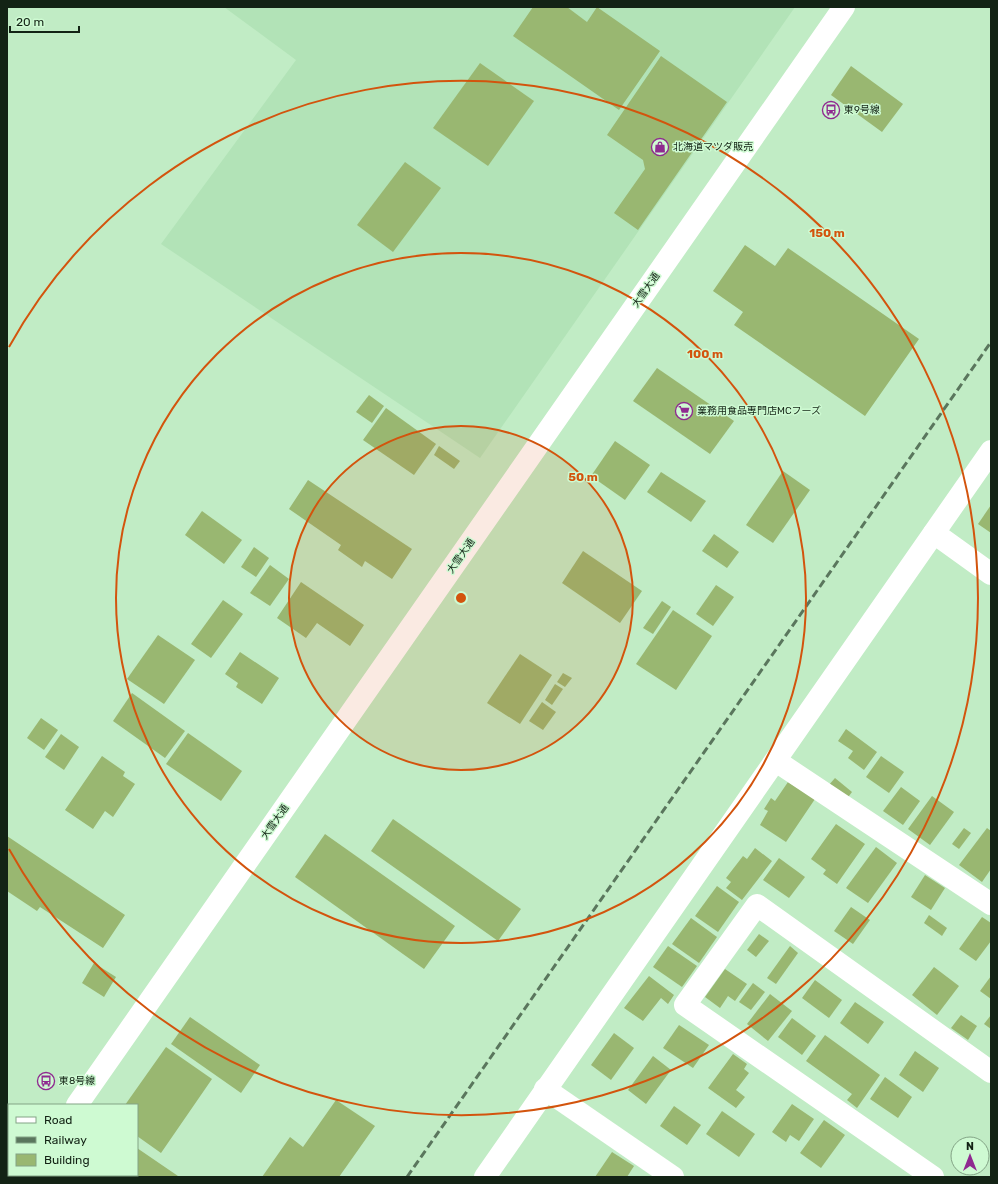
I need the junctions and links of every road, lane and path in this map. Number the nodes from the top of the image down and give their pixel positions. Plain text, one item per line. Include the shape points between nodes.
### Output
1 (844, 7) edge
2 (991, 451) edge
3 (934, 533) junction
4 (991, 574) edge
5 (776, 761) junction
6 (991, 904) edge
7 (991, 1072) edge
8 (545, 1089) junction
9 (78, 1104) edge
10 (485, 1177) edge
11 (673, 1177) edge
12 (933, 1177) edge

1 - 9 main road, 大雪大通
2 - 3 main road
3 - 4 main road
3 - 5 main road
5 - 6 main road
5 - 8 main road
7 - 12 main road via 757,905 685,1005
8 - 10 main road
8 - 11 main road

